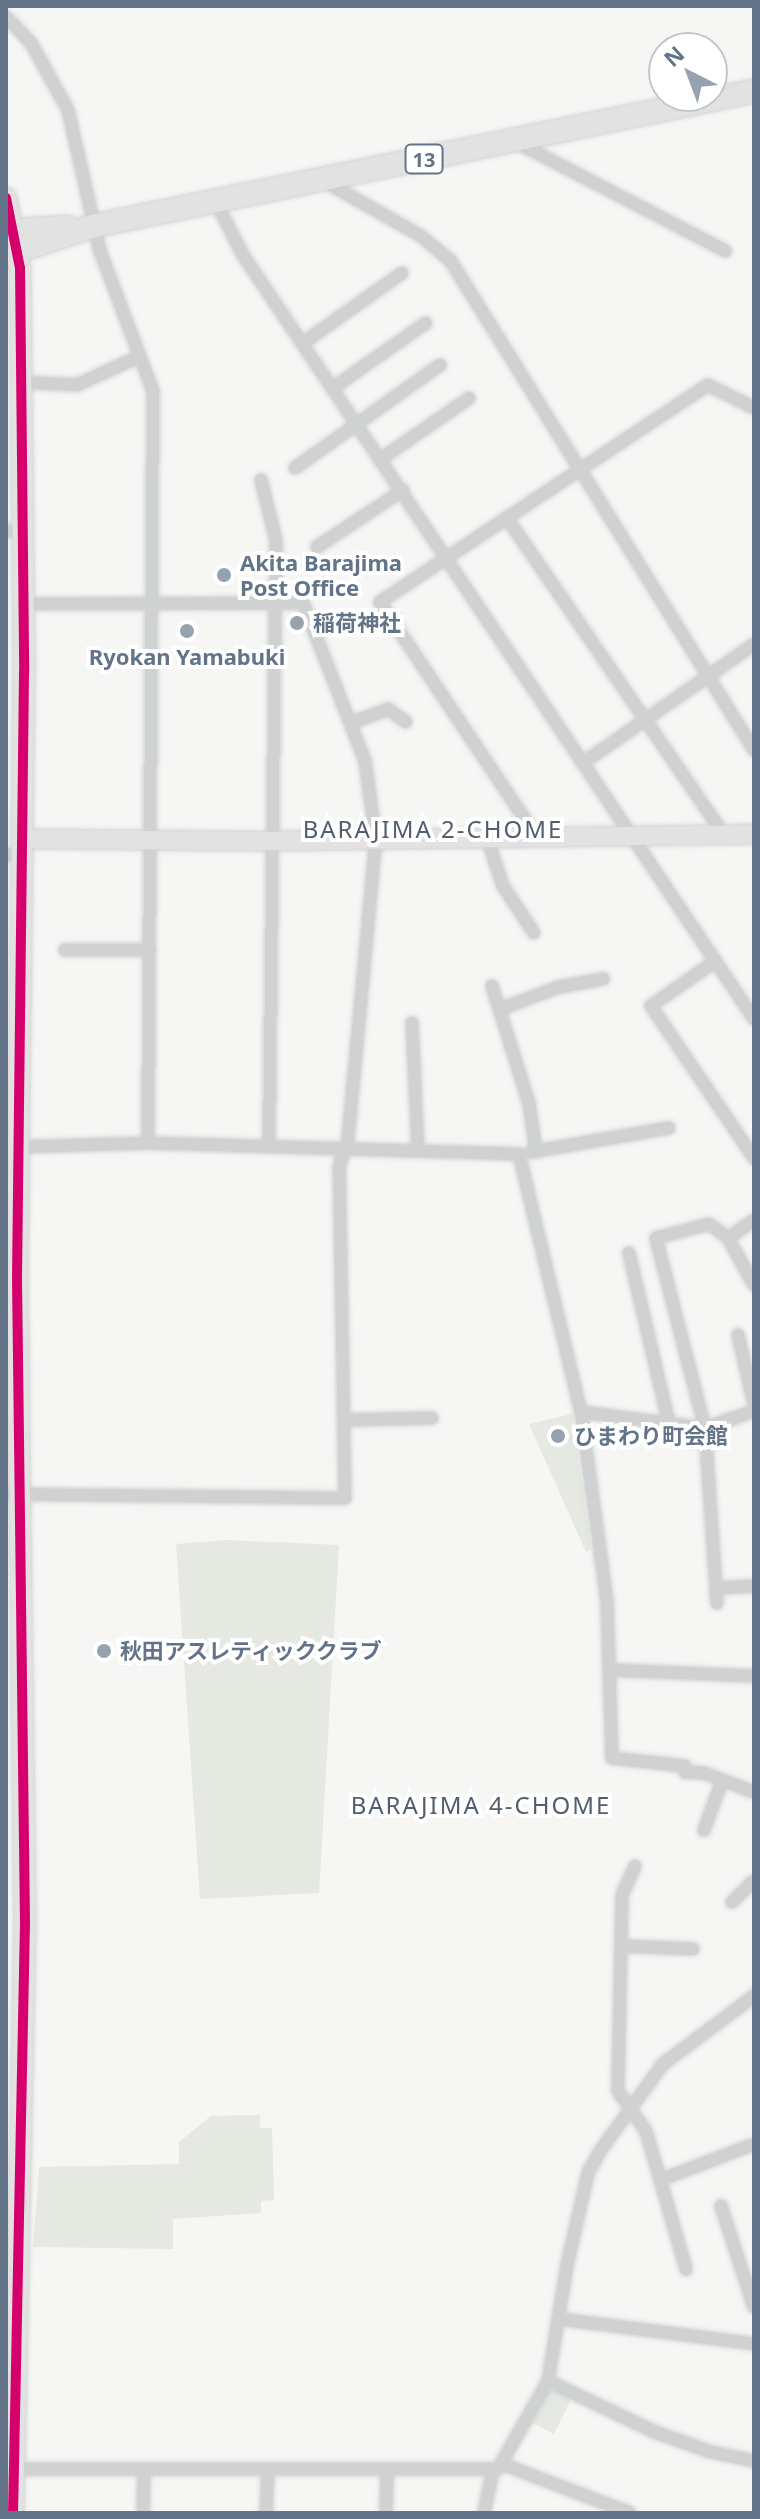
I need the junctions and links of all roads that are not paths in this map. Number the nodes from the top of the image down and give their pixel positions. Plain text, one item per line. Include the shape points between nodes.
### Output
1 (6, 17) edge
2 (754, 91) edge
3 (513, 141) junction
4 (321, 180) junction
5 (6, 198) edge
6 (216, 202) junction
7 (93, 226) junction
8 (10, 230) edge
9 (725, 251) dead end
10 (12, 254) edge
11 (402, 273) dead end
12 (426, 323) dead end
13 (303, 343) junction
14 (140, 356) junction
15 (440, 365) dead end
16 (20, 382) junction
17 (333, 388) junction
18 (469, 398) dead end
19 (754, 408) edge
20 (357, 422) junction
21 (381, 459) junction
22 (295, 468) dead end
23 (582, 470) junction
24 (261, 480) dead end
25 (403, 490) junction
26 (507, 518) junction
27 (14, 531) edge
28 (317, 547) dead end
29 (444, 560) junction
30 (24, 604) junction
31 (151, 604) junction
32 (272, 607) junction
33 (754, 644) edge
34 (708, 676) junction
35 (646, 719) junction
36 (353, 722) junction
37 (406, 722) dead end
38 (754, 750) edge
39 (583, 763) junction
40 (723, 834) junction
41 (753, 835) edge
42 (487, 838) junction
43 (524, 838) junction
44 (632, 838) junction
45 (150, 840) junction
46 (376, 840) junction
47 (273, 841) junction
48 (18, 849) edge
49 (534, 933) dead end
50 (65, 950) dead end
51 (150, 950) junction
52 (714, 962) junction
53 (603, 979) dead end
54 (492, 986) dead end
55 (501, 1009) junction
56 (754, 1019) edge
57 (412, 1023) dead end
58 (669, 1128) dead end
59 (148, 1143) junction
60 (269, 1146) junction
61 (19, 1147) junction
62 (418, 1149) junction
63 (341, 1150) junction
64 (536, 1151) junction
65 (519, 1154) junction
66 (754, 1158) edge
67 (754, 1220) edge
68 (728, 1238) junction
69 (629, 1253) dead end
70 (754, 1285) edge
71 (738, 1335) dead end
72 (754, 1404) edge
73 (754, 1411) edge
74 (581, 1412) junction
75 (432, 1418) dead end
76 (345, 1420) junction
77 (669, 1424) junction
78 (705, 1428) junction
79 (13, 1494) edge
80 (754, 1586) edge
81 (716, 1588) junction
82 (717, 1603) dead end
83 (610, 1670) junction
84 (754, 1676) edge
85 (722, 1781) junction
86 (754, 1792) edge
87 (704, 1830) dead end
88 (635, 1866) dead end
89 (754, 1881) edge
90 (732, 1902) dead end
91 (623, 1946) junction
92 (693, 1949) dead end
93 (754, 1996) edge
94 (14, 2041) edge
95 (628, 2108) junction
96 (754, 2144) edge
97 (663, 2179) junction
98 (721, 2206) dead end
99 (686, 2269) dead end
100 (748, 2271) edge
101 (754, 2307) edge
102 (560, 2319) junction
103 (754, 2344) edge
104 (548, 2381) junction
105 (754, 2461) edge
106 (497, 2467) junction
107 (13, 2469) junction
108 (268, 2469) junction
109 (387, 2469) junction
110 (144, 2470) junction
111 (13, 2513) edge
112 (143, 2513) edge
113 (266, 2513) edge
114 (386, 2513) edge
115 (484, 2513) edge
116 (630, 2513) edge

1 - 7 street via 31,43 68,110
2 - 3 highway, 13
3 - 4 highway, 13
3 - 9 street
4 - 6 highway, 13
4 - 23 street via 421,236 450,260
5 - 8 main road
6 - 7 highway, 13
6 - 13 street via 243,255
7 - 8 highway, 13
7 - 10 highway, 13
7 - 14 street
8 - 10 main road
10 - 16 main road
11 - 13 street
12 - 17 street
13 - 17 street
14 - 16 street via 77,385
14 - 31 street via 153,391
15 - 20 street
16 - 27 main road
17 - 20 street
18 - 21 street
19 - 23 street via 708,385
20 - 21 street
20 - 22 street
21 - 25 street
23 - 26 street
23 - 34 street
24 - 32 street via 276,540
25 - 28 street
25 - 29 street
26 - 29 street
26 - 35 street
27 - 30 main road
29 - 39 street
29 - 43 street via 380,602 526,821
30 - 31 street
30 - 48 main road
31 - 32 street
31 - 45 street
32 - 36 street via 303,603
32 - 47 street
33 - 34 street
34 - 35 street
34 - 38 street
35 - 39 street
35 - 40 street
36 - 37 street via 388,709
36 - 46 street via 365,761
39 - 44 street
40 - 41 street
40 - 44 street
42 - 43 street
42 - 46 street
42 - 49 street via 503,886
43 - 44 street
44 - 52 street
45 - 47 street
45 - 48 street
45 - 51 street
46 - 47 street
46 - 63 street via 348,1139
47 - 60 street
48 - 61 main road
50 - 51 street
51 - 59 street
52 - 56 street
52 - 66 street via 651,1006
53 - 55 street via 559,987
54 - 55 street
55 - 64 street via 529,1103
57 - 62 street
58 - 64 street
59 - 60 street
59 - 61 street
60 - 63 street
61 - 79 main road
62 - 63 street
62 - 65 street
63 - 76 street
64 - 65 street
65 - 74 street
67 - 68 street
68 - 70 street
68 - 78 street via 709,1224 656,1238
69 - 77 street
71 - 72 street
73 - 78 street
74 - 77 street
74 - 83 street via 607,1601
75 - 76 street
76 - 79 street via 345,1498
77 - 78 street
78 - 81 street
79 - 94 main road
80 - 81 street
81 - 82 street
83 - 84 street
83 - 85 street via 612,1758 685,1766 685,1772
85 - 86 street
85 - 87 street
88 - 91 street via 622,1895
89 - 90 street
91 - 92 street
91 - 95 street via 618,2091
93 - 95 street via 663,2064
94 - 107 main road via 22,2265
95 - 97 street via 646,2131
95 - 102 street via 588,2173
96 - 97 street
97 - 99 street
98 - 100 street
100 - 101 street
102 - 103 street
102 - 104 street
104 - 105 street via 655,2432
104 - 106 street
106 - 109 street
106 - 115 street
106 - 116 street
107 - 110 street
107 - 111 main road
108 - 109 street
108 - 110 street
108 - 113 street
109 - 114 street
110 - 112 street

